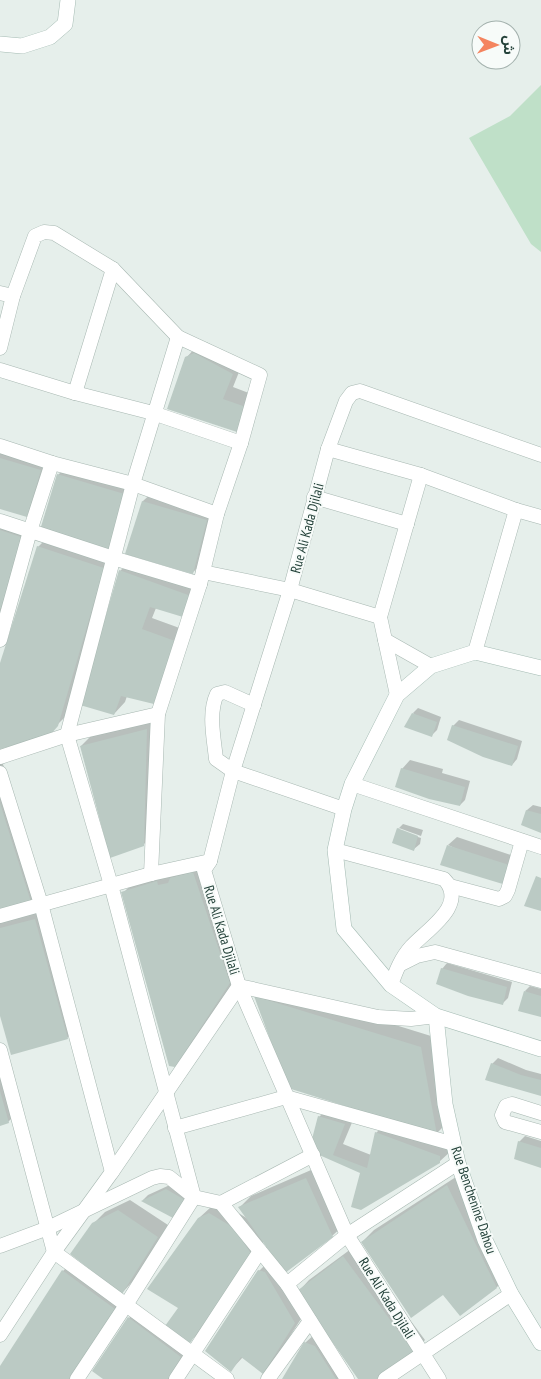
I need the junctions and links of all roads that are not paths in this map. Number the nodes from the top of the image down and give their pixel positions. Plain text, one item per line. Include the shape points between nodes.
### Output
1 (68, 0) edge
2 (0, 44) edge
3 (114, 269) junction
4 (7, 295) edge
5 (178, 338) junction
6 (0, 348) edge
7 (0, 370) edge
8 (75, 393) junction
9 (154, 413) junction
10 (241, 442) junction
11 (0, 446) edge
12 (328, 449) junction
13 (541, 455) edge
14 (52, 463) junction
15 (421, 475) junction
16 (132, 484) junction
17 (314, 497) junction
18 (516, 510) junction
19 (217, 514) junction
20 (541, 517) edge
21 (0, 520) edge
22 (407, 524) junction
23 (30, 531) junction
24 (113, 558) junction
25 (201, 578) junction
26 (290, 590) junction
27 (380, 617) junction
28 (0, 640) edge
29 (385, 640) junction
30 (475, 652) junction
31 (431, 666) junction
32 (541, 668) edge
33 (397, 695) junction
34 (254, 705) junction
35 (158, 714) junction
36 (67, 735) junction
37 (0, 757) edge
38 (233, 771) junction
39 (0, 773) edge
40 (352, 784) junction
41 (344, 809) junction
42 (522, 841) junction
43 (541, 848) edge
44 (335, 850) junction
45 (210, 861) junction
46 (150, 874) junction
47 (111, 885) junction
48 (450, 886) junction
49 (41, 904) junction
50 (0, 916) edge
51 (398, 966) junction
52 (541, 981) edge
53 (391, 985) junction
54 (239, 986) junction
55 (436, 1016) junction
56 (541, 1049) edge
57 (0, 1050) edge
58 (165, 1093) junction
59 (286, 1097) junction
60 (541, 1113) edge
61 (174, 1128) junction
62 (541, 1132) edge
63 (454, 1144) junction
64 (313, 1155) junction
65 (458, 1163) junction
66 (112, 1172) junction
67 (194, 1197) junction
68 (221, 1203) junction
69 (85, 1209) junction
70 (48, 1228) junction
71 (347, 1235) junction
72 (0, 1246) edge
73 (260, 1251) junction
74 (54, 1252) junction
75 (287, 1284) junction
76 (511, 1294) junction
77 (126, 1305) junction
78 (310, 1321) junction
79 (0, 1335) edge
80 (541, 1343) edge
81 (192, 1352) junction
82 (422, 1354) junction
83 (77, 1379) edge
84 (176, 1379) edge
85 (227, 1379) edge
86 (268, 1379) edge
87 (347, 1379) edge
88 (385, 1379) edge
89 (439, 1379) edge

1 - 2 street via 65,24 50,37 22,46
3 - 4 street via 54,233 44,232 35,236
3 - 5 street
3 - 8 street
4 - 6 street
5 - 9 street
5 - 10 street via 260,375
7 - 8 street
8 - 9 street
9 - 10 street
9 - 16 street
10 - 19 street
11 - 14 street
12 - 13 street, Rue Ali Kada Djilali via 346,401 352,393 360,391
12 - 15 street
12 - 17 street, Rue Ali Kada Djilali
14 - 16 street
14 - 23 street
15 - 18 street
15 - 22 street
16 - 19 street
16 - 24 street
17 - 22 street
17 - 26 street, Rue Ali Kada Djilali
18 - 20 street
18 - 30 street
19 - 25 street
21 - 23 street
22 - 27 street
23 - 24 street
23 - 28 street
24 - 25 street
24 - 36 street
25 - 26 street
25 - 35 street
26 - 27 street
26 - 34 street, Rue Ali Kada Djilali
27 - 29 street
29 - 31 street
29 - 33 street
30 - 31 street
30 - 32 street
31 - 33 street
33 - 40 street
34 - 38 street, Rue Ali Kada Djilali
34 - 38 street via 225,692 216,694 213,702 216,759
35 - 36 street
35 - 46 street
36 - 37 street
36 - 47 street
38 - 41 street
38 - 45 street, Rue Ali Kada Djilali
39 - 49 street
40 - 41 street
40 - 42 street
41 - 44 street
42 - 43 street
42 - 48 street via 505,896 499,899
44 - 48 street via 444,879
44 - 53 street via 344,929
45 - 46 street
45 - 54 street, Rue Ali Kada Djilali via 204,870
46 - 47 street
47 - 49 street
47 - 58 street
48 - 51 street via 452,896 444,915 410,947
49 - 50 street
49 - 66 street
51 - 52 street via 417,956 435,952
51 - 53 street
53 - 55 street
54 - 55 street via 378,1017 411,1019
54 - 58 street
54 - 59 street, Rue Ali Kada Djilali
55 - 56 street
55 - 63 street, Rue Benchenine Dahou via 445,1104
57 - 70 street
58 - 61 street
58 - 66 street
59 - 61 street
59 - 63 street
59 - 64 street, Rue Ali Kada Djilali
60 - 62 street via 512,1104 506,1106 502,1115 505,1122
61 - 67 street
63 - 65 street, Rue Benchenine Dahou
64 - 68 street
64 - 71 street, Rue Ali Kada Djilali
65 - 71 street
65 - 76 street, Rue Benchenine Dahou via 484,1240
66 - 69 street
67 - 68 street
67 - 69 street via 169,1177 160,1176
67 - 77 street
68 - 73 street
69 - 70 street
69 - 74 street
70 - 72 street
70 - 74 street
71 - 75 street
71 - 82 street, Rue Ali Kada Djilali
73 - 75 street
73 - 81 street
74 - 77 street
74 - 79 street
75 - 78 street
76 - 80 street, Rue Benchenine Dahou
76 - 82 street
77 - 81 street
77 - 83 street
78 - 86 street
78 - 87 street
81 - 84 street
81 - 85 street
82 - 88 street
82 - 89 street, Rue Ali Kada Djilali

